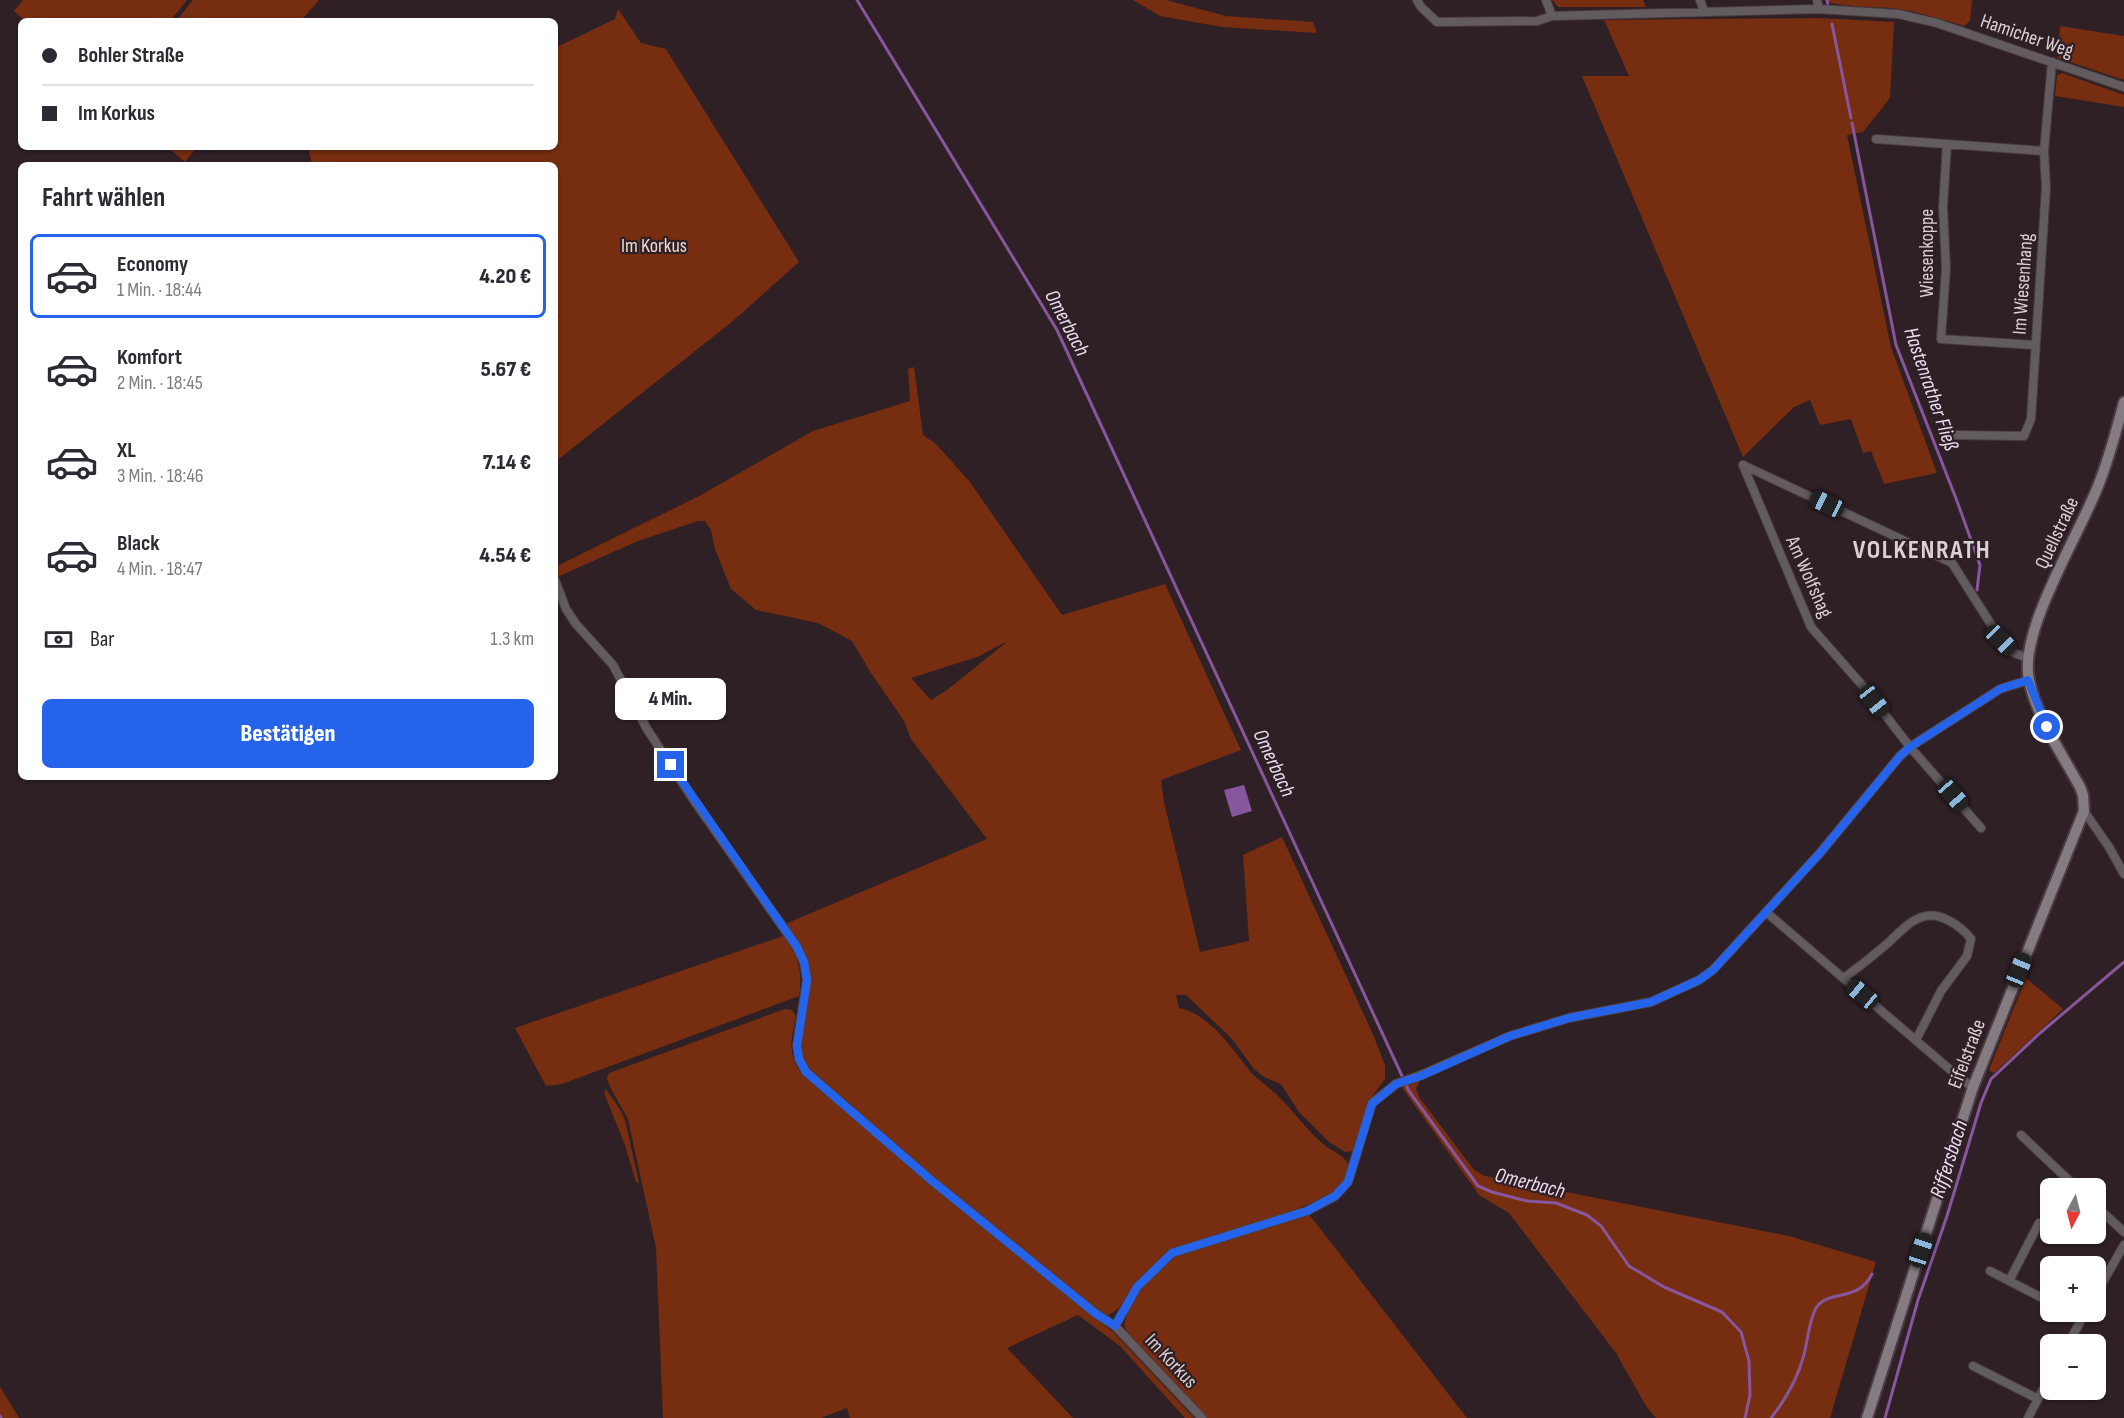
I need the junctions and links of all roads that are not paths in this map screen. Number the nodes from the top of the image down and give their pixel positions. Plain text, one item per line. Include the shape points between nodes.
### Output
1 (1417, 0) edge
2 (1545, 0) edge
3 (1700, 0) edge
4 (1817, 0) edge
5 (1820, 9) junction
6 (1704, 11) junction
7 (1552, 16) junction
8 (2052, 62) junction
9 (2124, 87) edge
10 (1876, 139) dead end
11 (1947, 144) junction
12 (2044, 151) junction
13 (2036, 345) junction
14 (2124, 402) edge
15 (1953, 435) dead end
16 (558, 588) edge
17 (2028, 658) junction
18 (2028, 680) junction
19 (1910, 747) junction
20 (2084, 811) junction
21 (1981, 828) dead end
22 (2124, 874) edge
23 (1766, 912) junction
24 (1844, 978) junction
25 (1916, 1040) junction
26 (1973, 1087) junction
27 (2021, 1135) dead end
28 (2066, 1178) edge
29 (2106, 1215) edge
30 (2039, 1223) dead end
31 (2124, 1232) edge
32 (2124, 1245) edge
33 (1990, 1270) dead end
34 (2106, 1276) edge
35 (2009, 1281) junction
36 (2040, 1297) edge
37 (1115, 1326) junction
38 (1973, 1366) dead end
39 (2040, 1395) edge
40 (2038, 1399) junction
41 (1202, 1418) edge
42 (1867, 1418) edge
43 (2028, 1418) edge

1 - 7 street, Hamicher Weg via 1437,22 1537,21
2 - 7 street
3 - 6 street
4 - 5 street
5 - 6 street, Hamicher Weg
5 - 8 street, Hamicher Weg via 1898,14 1937,23
6 - 7 street, Hamicher Weg
8 - 9 street, Hamicher Weg
8 - 12 street, Im Wiesenhang
10 - 11 street
11 - 12 street
11 - 13 street, Wiesenkoppe via 1941,339
12 - 13 street, Im Wiesenhang via 2046,187
13 - 15 street, Im Wiesenhang via 2031,418 2024,436
14 - 17 main road, Quellstraße via 2101,480 2056,574
16 - 37 street, Im Korkus via 566,609 613,665 647,729 797,947 807,980 797,1046 806,1072 931,1180
17 - 18 main road, Quellstraße
17 - 19 street, Am Wolfshag via 2014,653 2001,640 1952,563 1743,465 1811,627
18 - 19 street via 2000,689
18 - 20 main road via 2047,727 2080,787
19 - 21 street, Am Wolfshag
19 - 23 street
20 - 22 street
20 - 26 main road, Eifelstraße
23 - 24 street
23 - 37 street via 1699,980 1651,1002 1569,1018 1510,1036 1404,1080 1372,1104 1348,1182 1335,1196 1307,1211 1172,1253 1137,1287
24 - 25 street
24 - 25 street via 1922,917 1947,920 1963,929 1971,939 1967,956 1941,991
25 - 26 street
26 - 42 main road, Eifelstraße
27 - 28 street
29 - 31 street
30 - 35 street
32 - 34 street
33 - 35 street
35 - 36 street
37 - 41 street, Im Korkus
38 - 40 street
39 - 40 street
40 - 43 street

